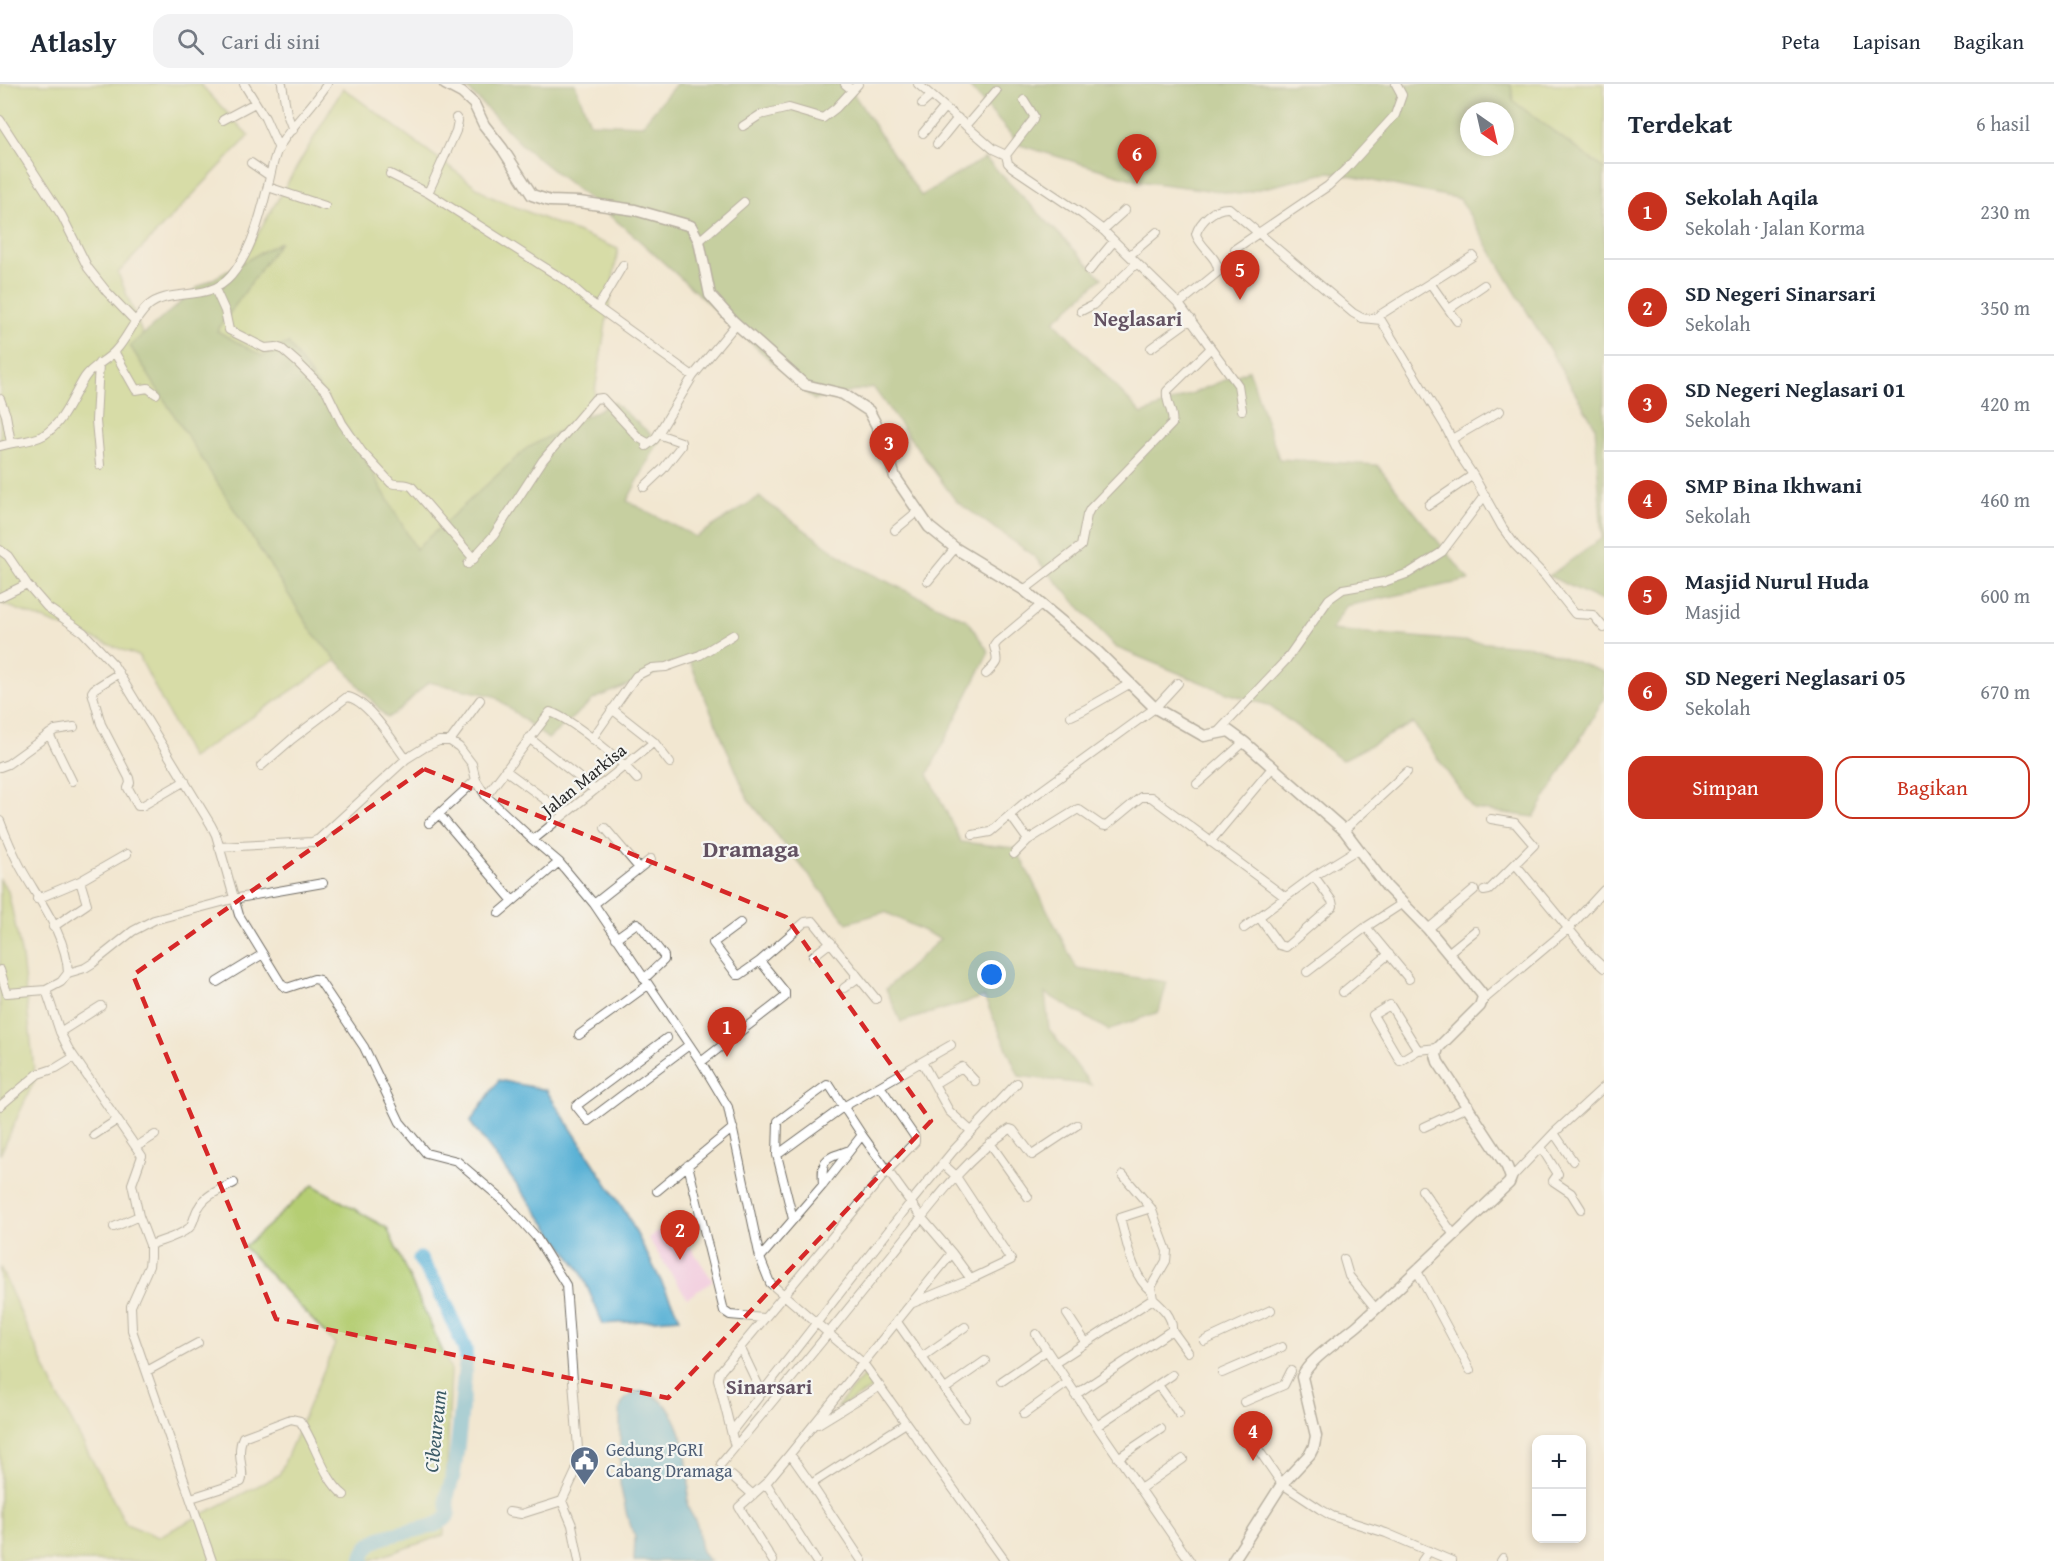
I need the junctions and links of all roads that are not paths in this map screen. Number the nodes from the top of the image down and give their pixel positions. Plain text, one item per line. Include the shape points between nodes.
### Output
1 (244, 84) edge
2 (282, 84) edge
3 (327, 84) edge
4 (445, 84) edge
5 (845, 84) edge
6 (918, 84) edge
7 (1396, 84) edge
8 (855, 87) edge
9 (996, 91) dead end
10 (931, 96) junction
11 (1024, 99) dead end
12 (255, 103) junction
13 (922, 104) dead end
14 (944, 108) junction
15 (456, 118) dead end
16 (958, 118) junction
17 (0, 120) edge
18 (223, 120) dead end
19 (743, 126) dead end
20 (966, 126) junction
21 (293, 130) junction
22 (922, 133) dead end
23 (938, 144) dead end
24 (279, 149) junction
25 (1006, 155) junction
26 (251, 163) dead end
27 (390, 174) dead end
28 (270, 176) junction
29 (268, 187) junction
30 (428, 193) junction
31 (744, 202) dead end
32 (325, 206) dead end
33 (1125, 210) dead end
34 (1103, 230) junction
35 (1157, 232) dead end
36 (1257, 234) junction
37 (699, 241) junction
38 (1114, 241) junction
39 (1235, 249) dead end
40 (1130, 255) junction
41 (1473, 256) dead end
42 (1137, 263) junction
43 (623, 265) dead end
44 (1089, 271) dead end
45 (1430, 283) junction
46 (1484, 285) dead end
47 (215, 289) junction
48 (1179, 304) junction
49 (598, 307) junction
50 (1449, 309) junction
51 (1081, 311) dead end
52 (1376, 318) junction
53 (1191, 319) junction
54 (135, 321) junction
55 (1457, 321) dead end
56 (736, 324) junction
57 (1151, 348) dead end
58 (1210, 350) junction
59 (115, 352) junction
60 (99, 363) junction
61 (693, 376) junction
62 (156, 394) dead end
63 (0, 399) edge
64 (1242, 410) dead end
65 (1500, 411) dead end
66 (658, 434) junction
67 (1452, 439) junction
68 (10, 443) junction
69 (0, 446) edge
70 (100, 465) dead end
71 (1473, 475) junction
72 (644, 487) dead end
73 (1485, 495) junction
74 (1429, 505) dead end
75 (918, 511) junction
76 (895, 530) dead end
77 (955, 548) junction
78 (0, 550) edge
79 (928, 581) dead end
80 (27, 584) junction
81 (1024, 590) junction
82 (0, 597) edge
83 (1041, 605) junction
84 (1604, 628) edge
85 (733, 635) dead end
86 (119, 673) junction
87 (986, 674) dead end
88 (1131, 683) junction
89 (1178, 683) dead end
90 (480, 700) dead end
91 (1155, 708) junction
92 (612, 709) junction
93 (1071, 716) dead end
94 (74, 727) dead end
95 (49, 734) junction
96 (1216, 734) junction
97 (529, 738) junction
98 (592, 739) junction
99 (450, 741) junction
100 (1244, 741) junction
101 (654, 742) junction
102 (406, 759) junction
103 (670, 763) dead end
104 (626, 765) junction
105 (261, 766) dead end
106 (0, 767) edge
107 (1272, 768) junction
108 (505, 770) junction
109 (1407, 772) dead end
110 (637, 779) dead end
111 (476, 780) junction
112 (72, 781) dead end
113 (184, 781) junction
114 (1197, 784) dead end
115 (595, 790) junction
116 (486, 796) junction
117 (439, 814) junction
118 (565, 814) junction
119 (1010, 815) junction
120 (1491, 819) dead end
121 (0, 821) edge
122 (429, 823) dead end
123 (605, 828) dead end
124 (1344, 830) junction
125 (973, 835) dead end
126 (533, 840) junction
127 (1028, 840) junction
128 (1210, 842) junction
129 (219, 847) junction
130 (1358, 849) junction
131 (127, 854) dead end
132 (1014, 855) dead end
133 (651, 859) dead end
134 (559, 862) junction
135 (1516, 865) junction
136 (639, 868) junction
137 (1314, 876) junction
138 (80, 881) junction
139 (323, 883) dead end
140 (1474, 890) dead end
141 (1604, 890) edge
142 (1484, 891) dead end
143 (1285, 897) junction
144 (37, 898) junction
145 (233, 899) junction
146 (512, 900) junction
147 (1403, 903) junction
148 (594, 904) junction
149 (499, 913) dead end
150 (1259, 917) junction
151 (740, 923) dead end
152 (53, 927) junction
153 (1366, 927) junction
154 (1244, 928) dead end
155 (1569, 928) junction
156 (1428, 929) junction
157 (1475, 931) dead end
158 (616, 938) junction
159 (831, 942) junction
160 (1448, 952) junction
161 (263, 954) junction
162 (1389, 954) junction
163 (813, 956) dead end
164 (760, 961) junction
165 (1604, 968) edge
166 (0, 970) edge
167 (855, 972) junction
168 (1307, 972) dead end
169 (68, 973) junction
170 (1409, 978) dead end
171 (218, 982) dead end
172 (646, 982) junction
173 (844, 988) dead end
174 (46, 990) junction
175 (1343, 992) dead end
176 (876, 999) dead end
177 (1482, 1001) junction
178 (101, 1006) dead end
179 (60, 1032) junction
180 (579, 1035) dead end
181 (668, 1038) dead end
182 (689, 1045) junction
183 (951, 1045) dead end
184 (1438, 1048) junction
185 (1418, 1050) junction
186 (74, 1058) junction
187 (701, 1062) junction
188 (922, 1062) junction
189 (975, 1081) dead end
190 (1017, 1083) dead end
191 (934, 1084) junction
192 (880, 1086) junction
193 (1604, 1087) edge
194 (0, 1106) edge
195 (1469, 1106) junction
196 (843, 1107) junction
197 (117, 1120) junction
198 (1077, 1125) dead end
199 (1424, 1127) dead end
200 (733, 1128) junction
201 (971, 1131) junction
202 (1554, 1134) junction
203 (94, 1135) dead end
204 (155, 1135) dead end
205 (862, 1135) junction
206 (990, 1143) junction
207 (136, 1147) junction
208 (1541, 1147) junction
209 (851, 1149) junction
210 (777, 1155) junction
211 (1573, 1161) dead end
212 (943, 1164) junction
213 (688, 1165) junction
214 (888, 1170) junction
215 (955, 1175) junction
216 (1123, 1175) dead end
217 (1511, 1178) junction
218 (234, 1183) dead end
219 (823, 1185) junction
220 (1422, 1190) dead end
221 (657, 1191) dead end
222 (1028, 1197) dead end
223 (911, 1202) junction
224 (1151, 1208) junction
225 (1581, 1209) dead end
226 (139, 1216) junction
227 (922, 1218) junction
228 (793, 1219) junction
229 (114, 1227) dead end
230 (1454, 1235) junction
231 (150, 1245) junction
232 (952, 1253) junction
233 (760, 1258) junction
234 (1344, 1259) dead end
235 (1417, 1270) junction
236 (971, 1280) junction
237 (1152, 1295) junction
238 (784, 1296) junction
239 (912, 1303) junction
240 (1376, 1309) junction
241 (1271, 1310) dead end
242 (1067, 1314) dead end
243 (763, 1318) junction
244 (897, 1322) junction
245 (817, 1323) junction
246 (965, 1328) dead end
247 (1173, 1330) junction
248 (829, 1332) junction
249 (1036, 1334) dead end
250 (1204, 1341) dead end
251 (198, 1343) dead end
252 (1086, 1343) junction
253 (1282, 1347) dead end
254 (741, 1348) junction
255 (1046, 1351) junction
256 (1188, 1352) dead end
257 (922, 1357) junction
258 (985, 1361) dead end
259 (863, 1363) junction
260 (1055, 1363) junction
261 (1470, 1370) dead end
262 (147, 1371) junction
263 (1291, 1371) dead end
264 (1222, 1373) dead end
265 (1172, 1375) dead end
266 (1002, 1381) dead end
267 (1067, 1383) junction
268 (1158, 1385) junction
269 (880, 1386) junction
270 (945, 1389) junction
271 (762, 1393) junction
272 (1075, 1395) junction
273 (1244, 1402) dead end
274 (1024, 1414) dead end
275 (1179, 1414) dead end
276 (965, 1418) dead end
277 (906, 1423) junction
278 (1240, 1423) dead end
279 (1097, 1426) junction
280 (812, 1428) junction
281 (1161, 1429) dead end
282 (732, 1431) junction
283 (735, 1447) junction
284 (790, 1454) junction
285 (1118, 1458) junction
286 (1184, 1459) dead end
287 (721, 1464) dead end
288 (732, 1476) dead end
289 (766, 1483) junction
290 (811, 1484) junction
291 (1282, 1484) junction
292 (1140, 1489) junction
293 (753, 1494) junction
294 (344, 1495) dead end
295 (191, 1498) junction
296 (562, 1501) junction
297 (509, 1512) dead end
298 (1430, 1551) junction
299 (212, 1561) edge
300 (579, 1561) edge
301 (773, 1561) edge
302 (816, 1561) edge
303 (862, 1561) edge
304 (1005, 1561) edge
305 (1190, 1561) edge
306 (1233, 1561) edge
307 (1422, 1561) edge
308 (1452, 1561) edge

1 - 12 street
2 - 21 street
3 - 21 street
4 - 37 street via 474,104 483,125 532,195 550,201 635,210 688,224
5 - 8 street
6 - 10 street
7 - 36 street via 1401,95 1395,115 1346,169 1328,186
8 - 19 street via 823,118 789,108 760,115
9 - 20 street
10 - 13 street
10 - 14 street
11 - 25 street via 1033,120
12 - 18 street
12 - 24 street
14 - 16 street
14 - 22 street
15 - 30 street via 456,131
16 - 20 street
16 - 23 street
17 - 54 street via 52,200 88,268
20 - 25 street
21 - 24 street
24 - 28 street
25 - 34 street via 1012,167
26 - 28 street
27 - 30 street
28 - 29 street
29 - 32 street
29 - 47 street via 246,254 231,276
30 - 49 street via 566,281
31 - 37 street
33 - 34 street
34 - 38 street
35 - 40 street
36 - 39 street
36 - 48 street via 1229,208 1223,207 1207,218 1196,236 1217,263 1218,272
36 - 52 street via 1353,313
37 - 56 street via 711,294
38 - 40 street
38 - 44 street
40 - 42 street
41 - 45 street
42 - 48 street
42 - 51 street via 1093,305
43 - 49 street
45 - 50 street
45 - 52 street
46 - 50 street
47 - 54 street via 156,301
47 - 66 street via 229,330 265,348 276,347 298,363 327,392 362,452 391,483 412,487 471,561 498,530 543,460 590,402 602,399 647,445
48 - 53 street
49 - 61 street
50 - 55 street
52 - 67 street via 1383,322
53 - 57 street
53 - 58 street
54 - 59 street
56 - 61 street
56 - 75 street via 805,385 843,394 869,411 895,477
58 - 64 street via 1238,385
58 - 81 street via 1167,391 1172,424 1090,509 1081,546
59 - 60 street
59 - 62 street via 136,390 148,388
60 - 68 street via 89,371 52,429 38,438
60 - 70 street via 96,421
61 - 66 street
63 - 68 street
65 - 67 street
66 - 72 street via 675,438 681,446
67 - 71 street
68 - 69 street
71 - 73 street
71 - 74 street
73 - 84 street via 1508,536 1573,611 1593,615
73 - 96 street via 1442,552 1409,573 1343,589 1329,599 1287,660
75 - 76 street
75 - 77 street via 928,528
77 - 79 street
77 - 81 street
78 - 80 street
80 - 82 street
80 - 86 street via 52,612 93,641
81 - 83 street
83 - 87 street via 997,642 994,646 998,662
83 - 88 street
85 - 92 street via 700,656 641,672
86 - 113 street
86 - 113 street via 92,692 101,724 129,778 128,788 136,803 142,806
88 - 91 street
88 - 93 street
89 - 91 street
90 - 99 street
91 - 96 street via 1204,735
91 - 119 street
92 - 98 street
92 - 101 street
94 - 95 street via 59,728
95 - 106 street
95 - 112 street
96 - 100 street via 1231,731
97 - 98 street via 552,712
97 - 108 street
97 - 115 street
98 - 104 street
99 - 102 street via 432,743
99 - 111 street via 468,758
100 - 107 street
100 - 114 street
101 - 103 street
101 - 104 street, Jalan Markisa
102 - 105 street via 370,713 347,697
102 - 129 street via 319,839
104 - 110 street
104 - 115 street, Jalan Markisa
107 - 124 street
107 - 128 street
108 - 116 street
108 - 118 street
109 - 124 street
111 - 116 street
111 - 117 street
113 - 129 street via 211,825
115 - 118 street, Jalan Markisa
116 - 126 street
117 - 122 street
117 - 146 street
118 - 126 street, Jalan Markisa
119 - 125 street via 990,832
119 - 127 street
120 - 135 street via 1515,824 1534,844
121 - 144 street
123 - 136 street
124 - 130 street
126 - 134 street
127 - 128 street via 1079,809 1106,826 1144,796 1155,800
127 - 132 street
128 - 143 street
129 - 145 street
130 - 137 street
130 - 147 street
131 - 138 street
133 - 136 street
134 - 146 street
134 - 148 street
135 - 142 street
135 - 155 street
136 - 148 street
137 - 143 street
137 - 150 street via 1333,906 1286,946 1280,945
138 - 144 street
138 - 152 street via 87,904
139 - 145 street
140 - 156 street
141 - 155 street
143 - 150 street
144 - 152 street
145 - 161 street via 242,922
145 - 169 street via 154,920 85,968
146 - 149 street
147 - 153 street
147 - 156 street
148 - 158 street
150 - 154 street
151 - 164 street via 713,943 737,975
152 - 169 street via 68,963
153 - 162 street
153 - 168 street
155 - 165 street
155 - 177 street
156 - 160 street
157 - 160 street
158 - 172 street
158 - 172 street via 637,923 664,956
159 - 163 street
159 - 164 street via 815,923 808,921
159 - 167 street
160 - 177 street via 1479,989
161 - 171 street
161 - 296 street via 285,987 319,980 364,1047 400,1122 426,1153 457,1161 505,1202 536,1237 566,1285 578,1449 576,1471
162 - 170 street
162 - 175 street
164 - 187 street via 785,997
166 - 174 street via 9,994
167 - 173 street via 855,980
167 - 176 street
169 - 174 street
172 - 180 street
172 - 182 street
174 - 179 street
177 - 184 street
178 - 179 street
179 - 186 street
181 - 182 street via 576,1106 588,1122
182 - 187 street
183 - 188 street
184 - 185 street
184 - 195 street via 1438,1062
185 - 185 street via 1389,1005 1373,1015 1400,1061
186 - 194 street via 38,1074
186 - 197 street
187 - 200 street via 728,1107
188 - 191 street
188 - 192 street
189 - 191 street via 962,1067
190 - 201 street
191 - 201 street via 949,1111
192 - 196 street
192 - 214 street via 916,1139
193 - 202 street
195 - 199 street
195 - 217 street
196 - 205 street
196 - 210 street
196 - 210 street via 827,1085 781,1118
197 - 203 street
197 - 207 street
198 - 206 street via 1034,1154 1011,1129
200 - 213 street
200 - 233 street
201 - 212 street
202 - 208 street
202 - 211 street
204 - 207 street
205 - 209 street
205 - 214 street
206 - 215 street
206 - 222 street
207 - 226 street via 142,1156 132,1184
208 - 217 street
208 - 225 street via 1558,1174 1553,1181 1571,1193
209 - 219 street
209 - 219 street via 824,1162
210 - 228 street
212 - 215 street
212 - 223 street
213 - 221 street
213 - 243 street via 724,1311
214 - 223 street
214 - 238 street
215 - 227 street
215 - 236 street via 1011,1259
216 - 224 street
217 - 230 street
218 - 231 street via 204,1201 187,1230
219 - 228 street
220 - 230 street
223 - 227 street
223 - 245 street
224 - 237 street via 1168,1256
224 - 237 street via 1120,1218 1136,1269
226 - 229 street
226 - 231 street
227 - 232 street
227 - 248 street
228 - 233 street
230 - 235 street
231 - 262 street via 149,1266 131,1306 132,1330
232 - 236 street
232 - 239 street
233 - 238 street via 770,1283
234 - 240 street via 1349,1276
235 - 240 street
235 - 261 street
236 - 239 street
237 - 247 street via 1173,1322
237 - 252 street
238 - 243 street
238 - 245 street
239 - 244 street
240 - 291 street via 1305,1371 1302,1377 1316,1436 1310,1454
241 - 250 street
242 - 252 street
243 - 254 street
244 - 257 street
244 - 259 street
245 - 248 street
245 - 271 street
246 - 257 street
247 - 256 street
247 - 272 street
248 - 259 street
248 - 283 street
249 - 255 street
251 - 262 street
252 - 260 street
253 - 264 street
254 - 271 street
254 - 282 street via 718,1376
255 - 260 street
255 - 266 street
257 - 270 street
258 - 270 street
259 - 269 street
259 - 280 street
260 - 267 street
262 - 295 street
263 - 273 street via 1284,1385
265 - 268 street
267 - 272 street
267 - 274 street
268 - 275 street
268 - 279 street
269 - 277 street
269 - 280 street
270 - 276 street
271 - 282 street
272 - 279 street
277 - 290 street
277 - 304 street
278 - 291 street
279 - 285 street
280 - 284 street
281 - 285 street
282 - 283 street
283 - 287 street
284 - 289 street
284 - 290 street
285 - 292 street
286 - 292 street
288 - 293 street
289 - 293 street
289 - 302 street
290 - 303 street
291 - 298 street via 1332,1516
291 - 306 street
292 - 305 street
293 - 301 street via 740,1510
294 - 295 street via 322,1466 304,1426 291,1419 243,1437 239,1453 242,1482
295 - 299 street
296 - 297 street via 521,1514
296 - 300 street
298 - 307 street
298 - 308 street

